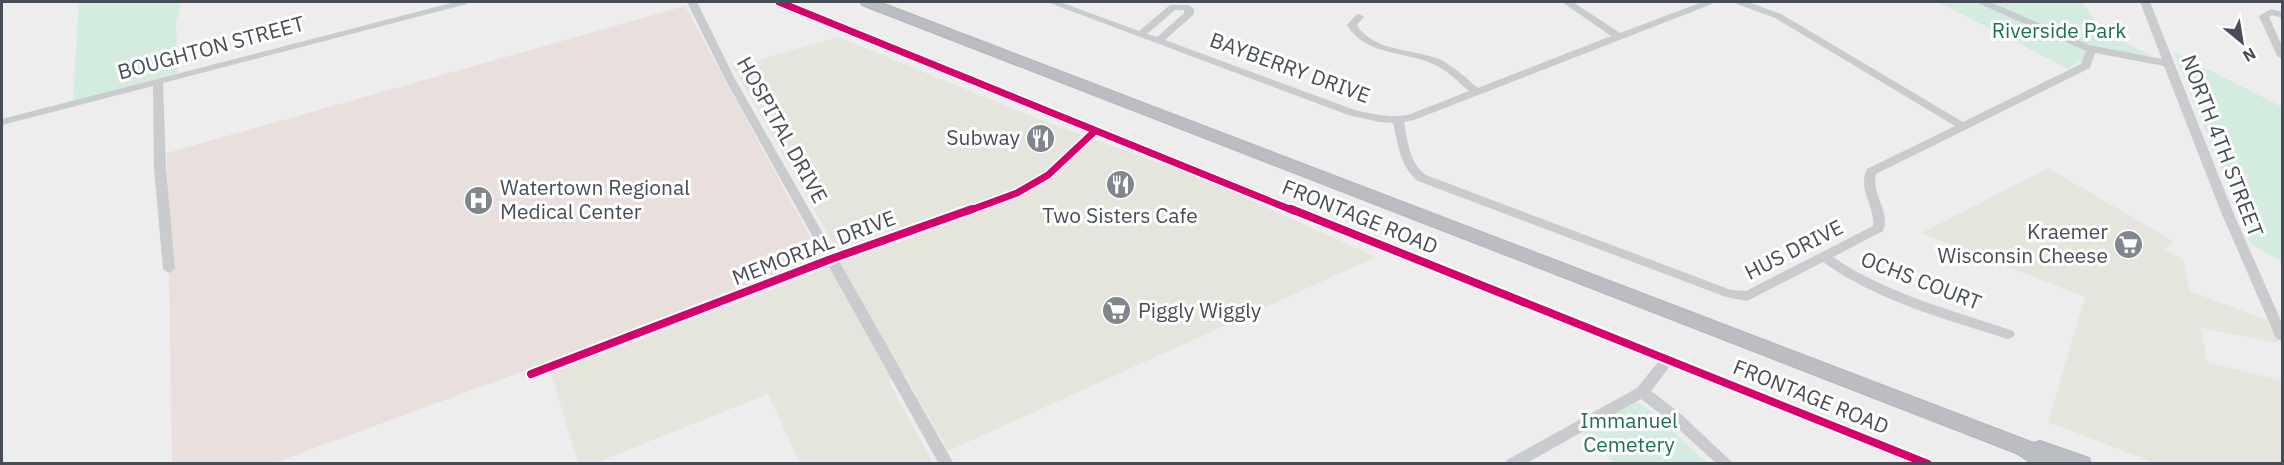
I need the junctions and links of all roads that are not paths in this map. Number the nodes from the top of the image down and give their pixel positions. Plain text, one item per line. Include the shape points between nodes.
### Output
1 (464, 2) edge
2 (693, 2) edge
3 (779, 2) edge
4 (867, 2) edge
5 (1052, 2) edge
6 (1567, 2) edge
7 (1709, 2) edge
8 (1740, 2) edge
9 (1983, 2) edge
10 (2145, 2) edge
11 (2280, 14) edge
12 (1359, 17) dead end
13 (1141, 34) junction
14 (1618, 37) junction
15 (1159, 41) junction
16 (2091, 50) junction
17 (2283, 56) edge
18 (2169, 64) junction
19 (158, 82) junction
20 (1477, 92) junction
21 (1398, 120) junction
22 (2, 122) edge
23 (1962, 126) junction
24 (1095, 131) junction
25 (1825, 257) junction
26 (831, 259) junction
27 (169, 269) dead end
28 (2008, 334) dead end
29 (2283, 336) edge
30 (1668, 359) junction
31 (531, 374) dead end
32 (1642, 392) junction
33 (2023, 447) junction
34 (947, 464) edge
35 (1512, 464) edge
36 (1727, 464) edge
37 (1928, 464) edge
38 (2052, 464) edge
39 (2080, 464) edge

1 - 19 street, BOUGHTON STREET
2 - 26 street, HOSPITAL DRIVE via 730,79
3 - 24 street, FRONTAGE ROAD
4 - 33 highway
5 - 13 street, BAYBERRY DRIVE
6 - 14 street
7 - 14 street, BAYBERRY DRIVE
8 - 23 street via 1778,16
9 - 16 street
10 - 18 street, NORTH 4TH STREET
11 - 17 street via 2267,12 2264,16
12 - 20 street via 1352,25 1361,38 1436,62
13 - 15 street, BAYBERRY DRIVE
13 - 15 street via 1173,7 1189,9 1189,14
14 - 20 street, BAYBERRY DRIVE
15 - 21 street, BAYBERRY DRIVE via 1362,116
16 - 18 street
16 - 23 street, HUS DRIVE via 2086,66
18 - 29 street, NORTH 4TH STREET via 2245,260
19 - 22 street, BOUGHTON STREET
19 - 27 street via 160,168
20 - 21 street, BAYBERRY DRIVE
21 - 25 street, HUS DRIVE via 1409,164 1422,178 1730,294 1757,293
23 - 25 street, HUS DRIVE via 1871,172 1868,180 1879,228
24 - 26 street, MEMORIAL DRIVE via 1035,185
24 - 30 street, FRONTAGE ROAD
25 - 28 street, OCHS COURT via 1844,273 1873,286
26 - 31 street, MEMORIAL DRIVE
26 - 34 street, HOSPITAL DRIVE
30 - 32 street
30 - 37 street, FRONTAGE ROAD
32 - 35 street
32 - 36 street
33 - 38 highway
33 - 39 highway

